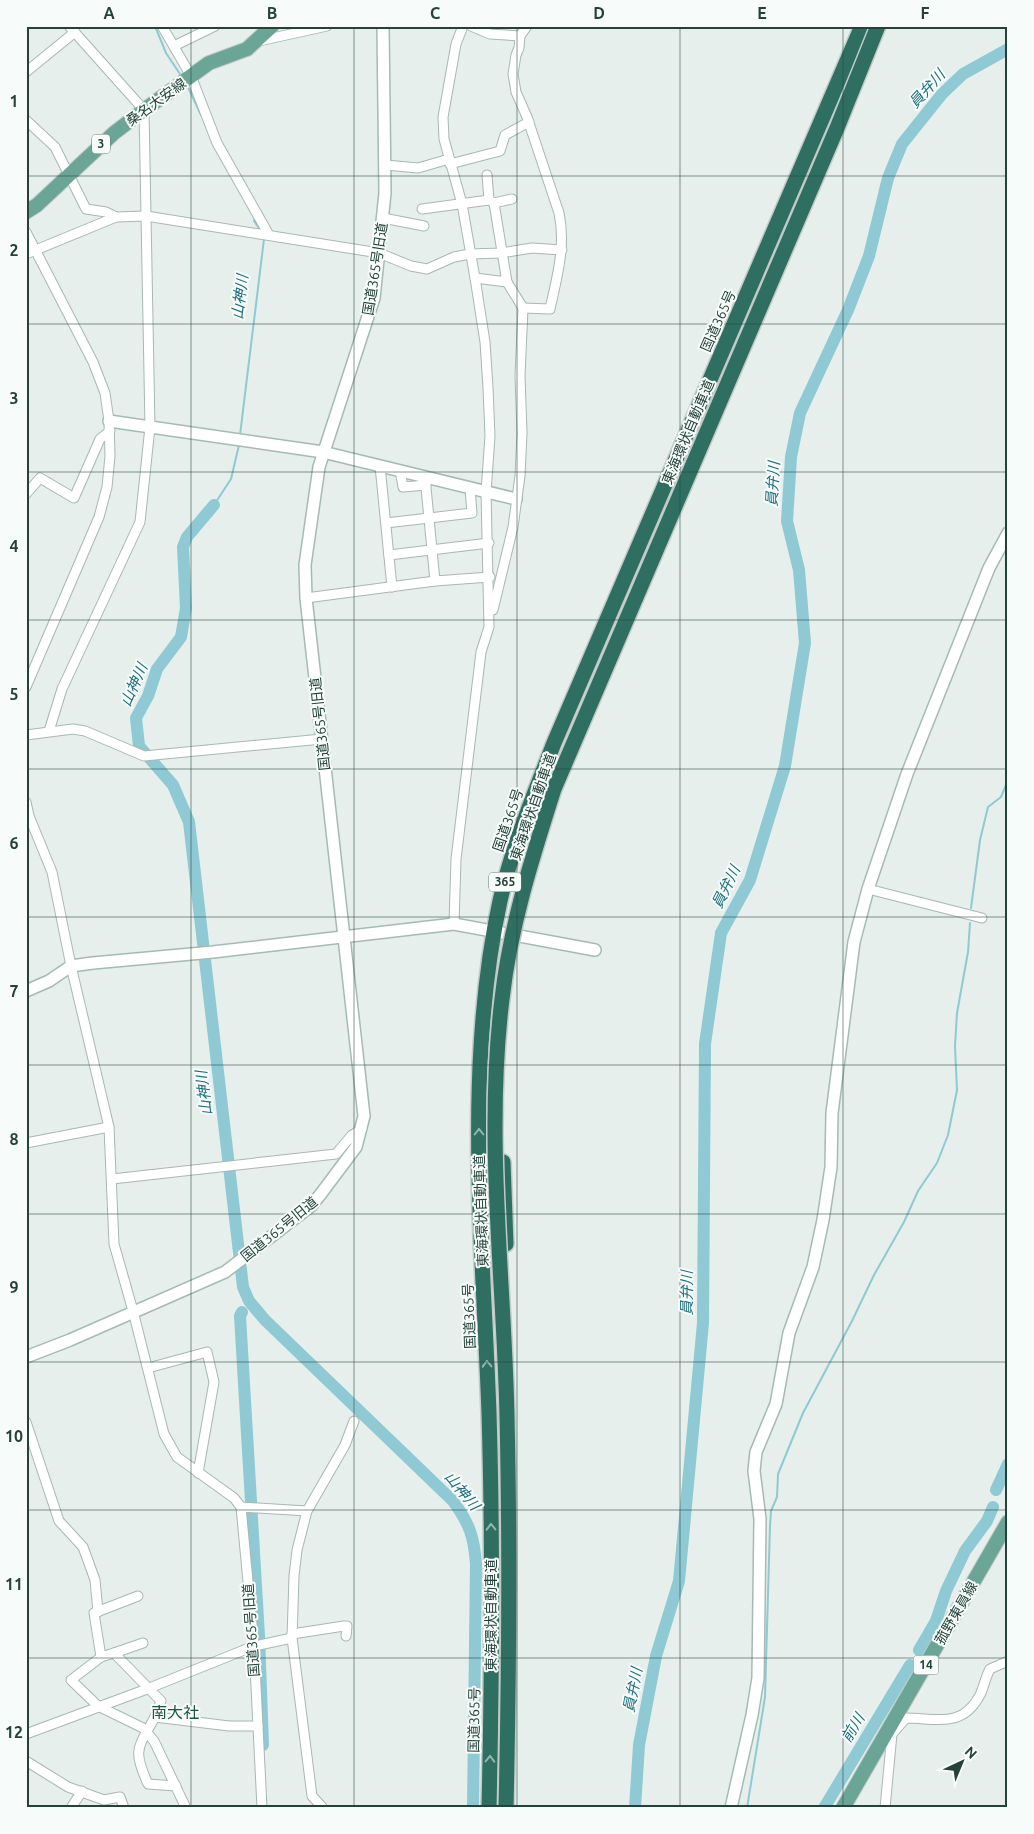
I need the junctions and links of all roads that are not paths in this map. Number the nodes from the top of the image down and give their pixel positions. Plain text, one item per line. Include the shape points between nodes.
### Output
1 (162, 26) edge
2 (215, 26) edge
3 (272, 26) edge
4 (327, 26) edge
5 (383, 26) edge
6 (463, 26) edge
7 (471, 26) edge
8 (527, 26) edge
9 (862, 26) edge
10 (878, 26) edge
11 (885, 26) edge
12 (72, 29) edge
13 (520, 36) junction
14 (258, 41) junction
15 (174, 46) junction
16 (26, 72) edge
17 (187, 79) junction
18 (144, 110) junction
19 (26, 120) edge
20 (529, 122) junction
21 (449, 162) junction
22 (386, 165) junction
23 (67, 175) junction
24 (487, 175) dead end
25 (512, 199) dead end
26 (492, 201) junction
27 (461, 202) junction
28 (422, 209) dead end
29 (26, 212) edge
30 (146, 216) junction
31 (116, 217) junction
32 (383, 218) junction
33 (424, 226) dead end
34 (26, 232) edge
35 (269, 236) junction
36 (562, 250) junction
37 (36, 251) junction
38 (379, 252) junction
39 (504, 252) junction
40 (26, 254) edge
41 (470, 254) junction
42 (475, 278) junction
43 (508, 282) junction
44 (523, 308) junction
45 (110, 426) junction
46 (150, 427) junction
47 (323, 452) junction
48 (380, 466) junction
49 (426, 481) junction
50 (470, 488) junction
51 (486, 492) junction
52 (26, 494) edge
53 (516, 499) junction
54 (429, 518) junction
55 (386, 523) junction
56 (1008, 533) edge
57 (489, 543) junction
58 (432, 550) junction
59 (389, 555) junction
60 (490, 577) junction
61 (435, 580) junction
62 (392, 587) junction
63 (306, 598) junction
64 (489, 627) junction
65 (26, 687) edge
66 (49, 731) junction
67 (26, 735) edge
68 (322, 739) junction
69 (26, 802) edge
70 (868, 889) junction
71 (982, 918) dead end
72 (454, 924) junction
73 (494, 930) junction
74 (519, 935) junction
75 (344, 937) junction
76 (595, 950) dead end
77 (71, 966) junction
78 (26, 991) edge
79 (109, 1127) junction
80 (362, 1129) junction
81 (26, 1143) edge
82 (112, 1179) junction
83 (133, 1311) junction
84 (26, 1357) edge
85 (148, 1368) junction
86 (354, 1421) dead end
87 (26, 1422) edge
88 (198, 1473) junction
89 (247, 1507) junction
90 (307, 1511) junction
91 (1008, 1522) edge
92 (138, 1596) dead end
93 (98, 1612) junction
94 (292, 1636) junction
95 (346, 1636) dead end
96 (143, 1643) dead end
97 (258, 1645) junction
98 (114, 1654) junction
99 (101, 1657) junction
100 (1008, 1662) edge
101 (147, 1689) junction
102 (98, 1706) junction
103 (155, 1717) junction
104 (258, 1726) junction
105 (147, 1732) junction
106 (889, 1732) junction
107 (26, 1734) edge
108 (26, 1761) edge
109 (176, 1786) junction
110 (82, 1791) junction
111 (71, 1808) edge
112 (124, 1808) edge
113 (186, 1808) edge
114 (262, 1808) edge
115 (322, 1808) edge
116 (489, 1808) edge
117 (506, 1808) edge
118 (513, 1808) edge
119 (731, 1808) edge
120 (843, 1808) edge
121 (885, 1808) edge

1 - 15 street
2 - 15 street
3 - 14 main road, 桑名大安線 / 3
4 - 14 street
5 - 22 street, 国道365号旧道
6 - 21 street via 456,44 443,117
7 - 13 street via 490,34
8 - 13 street
9 - 73 highway, 国道365号 / 365 via 554,743 514,850
10 - 117 highway, 東海環状自動車道, bridge via 557,781 532,858 509,952 498,1045 495,1112 507,1415
11 - 74 highway, 365 via 577,750 543,841
12 - 16 street
12 - 18 street
13 - 20 street via 513,74 516,92
14 - 17 main road, 桑名大安線 / 3 via 248,49 209,63
15 - 17 street
17 - 18 main road, 桑名大安線 / 3
17 - 35 street via 217,143
18 - 23 main road, 桑名大安線 / 3
18 - 30 street
19 - 23 street via 55,147
20 - 21 street via 504,135 500,151
20 - 36 street via 559,213 563,229
21 - 22 street via 418,168
21 - 27 street
22 - 32 street, 国道365号旧道
23 - 29 main road, 桑名大安線 / 3
23 - 31 street via 86,208
24 - 26 street
25 - 26 street
26 - 27 street
26 - 39 street
27 - 28 street
27 - 41 street
30 - 31 street
30 - 35 street
30 - 46 street
31 - 37 street
32 - 33 street
32 - 38 street, 国道365号旧道
34 - 37 street
35 - 38 street
36 - 39 street via 532,248
36 - 44 street via 550,309
37 - 40 street
37 - 45 street via 93,362 105,393
38 - 41 street via 427,269
38 - 47 street, 国道365号旧道 via 370,314
39 - 41 street
39 - 43 street
41 - 42 street
42 - 43 street
42 - 51 street via 485,342 490,417
43 - 44 street
44 - 53 street via 521,459
45 - 46 street
45 - 52 street via 100,439 74,498 40,478
45 - 65 street via 107,487 100,517
46 - 47 street
46 - 66 street via 140,522 62,689
47 - 48 street
47 - 63 street, 国道365号旧道 via 305,565
48 - 49 street
48 - 55 street
49 - 50 street
49 - 54 street
50 - 51 street
50 - 54 street via 472,513
51 - 53 street
51 - 57 street
53 - 64 street via 513,527
54 - 55 street
54 - 58 street
55 - 59 street
56 - 70 street via 989,568 948,666 906,774
57 - 58 street
57 - 60 street
58 - 59 street
58 - 61 street
59 - 62 street
60 - 61 street
60 - 64 street
61 - 62 street
62 - 63 street
63 - 68 street, 国道365号旧道
64 - 72 street via 482,652 459,840
66 - 67 street
66 - 68 street via 85,731 144,756
68 - 75 street, 国道365号旧道
69 - 77 street via 52,872
70 - 71 street
70 - 119 street via 854,942 844,1002 823,1220 813,1267 789,1333 776,1404 756,1452 754,1471 760,1519 758,1678
72 - 73 street
72 - 75 street
73 - 74 street
116 -> 73 highway, 国道365号 / 365 via 491,1515 479,1136 484,1007
74 - 76 street
74 - 118 highway, 365 via 508,1001 502,1084 514,1473
75 - 77 street
75 - 80 street, 国道365号旧道 via 364,1116
77 - 78 street
77 - 79 street
79 - 81 street
79 - 82 street
80 - 82 street via 352,1135 336,1154
80 - 83 street, 国道365号旧道 via 356,1147 330,1184 303,1212 225,1272
82 - 83 street via 114,1244
83 - 84 street, 国道365号旧道
83 - 85 street
85 - 88 street via 167,1442 177,1457
85 - 88 street via 207,1352 214,1382
86 - 90 street via 345,1445
87 - 93 street via 59,1521 83,1548 94,1580
88 - 89 street
89 - 90 street
89 - 97 street, 国道365号旧道
90 - 94 street via 297,1550
91 - 106 main road, 菰野東員線 / 14
92 - 93 street
93 - 99 street via 94,1613
94 - 95 street via 347,1626
94 - 97 street
94 - 115 street via 312,1796
96 - 98 street
97 - 101 street
97 - 104 street, 国道365号旧道
98 - 99 street
98 - 101 street
99 - 102 street via 72,1680
100 - 106 street via 990,1669 979,1697 962,1715 952,1720 906,1718
101 - 102 street
101 - 103 street via 161,1701
102 - 105 street
102 - 107 street
103 - 104 street via 229,1726
103 - 105 street
104 - 114 street, 国道365号旧道
105 - 109 street
105 - 109 street via 138,1750 138,1762 148,1784
106 - 120 main road, 菰野東員線 / 14
106 - 121 street
108 - 110 street via 68,1787
109 - 113 street
110 - 111 street
110 - 112 street via 104,1800 120,1797

